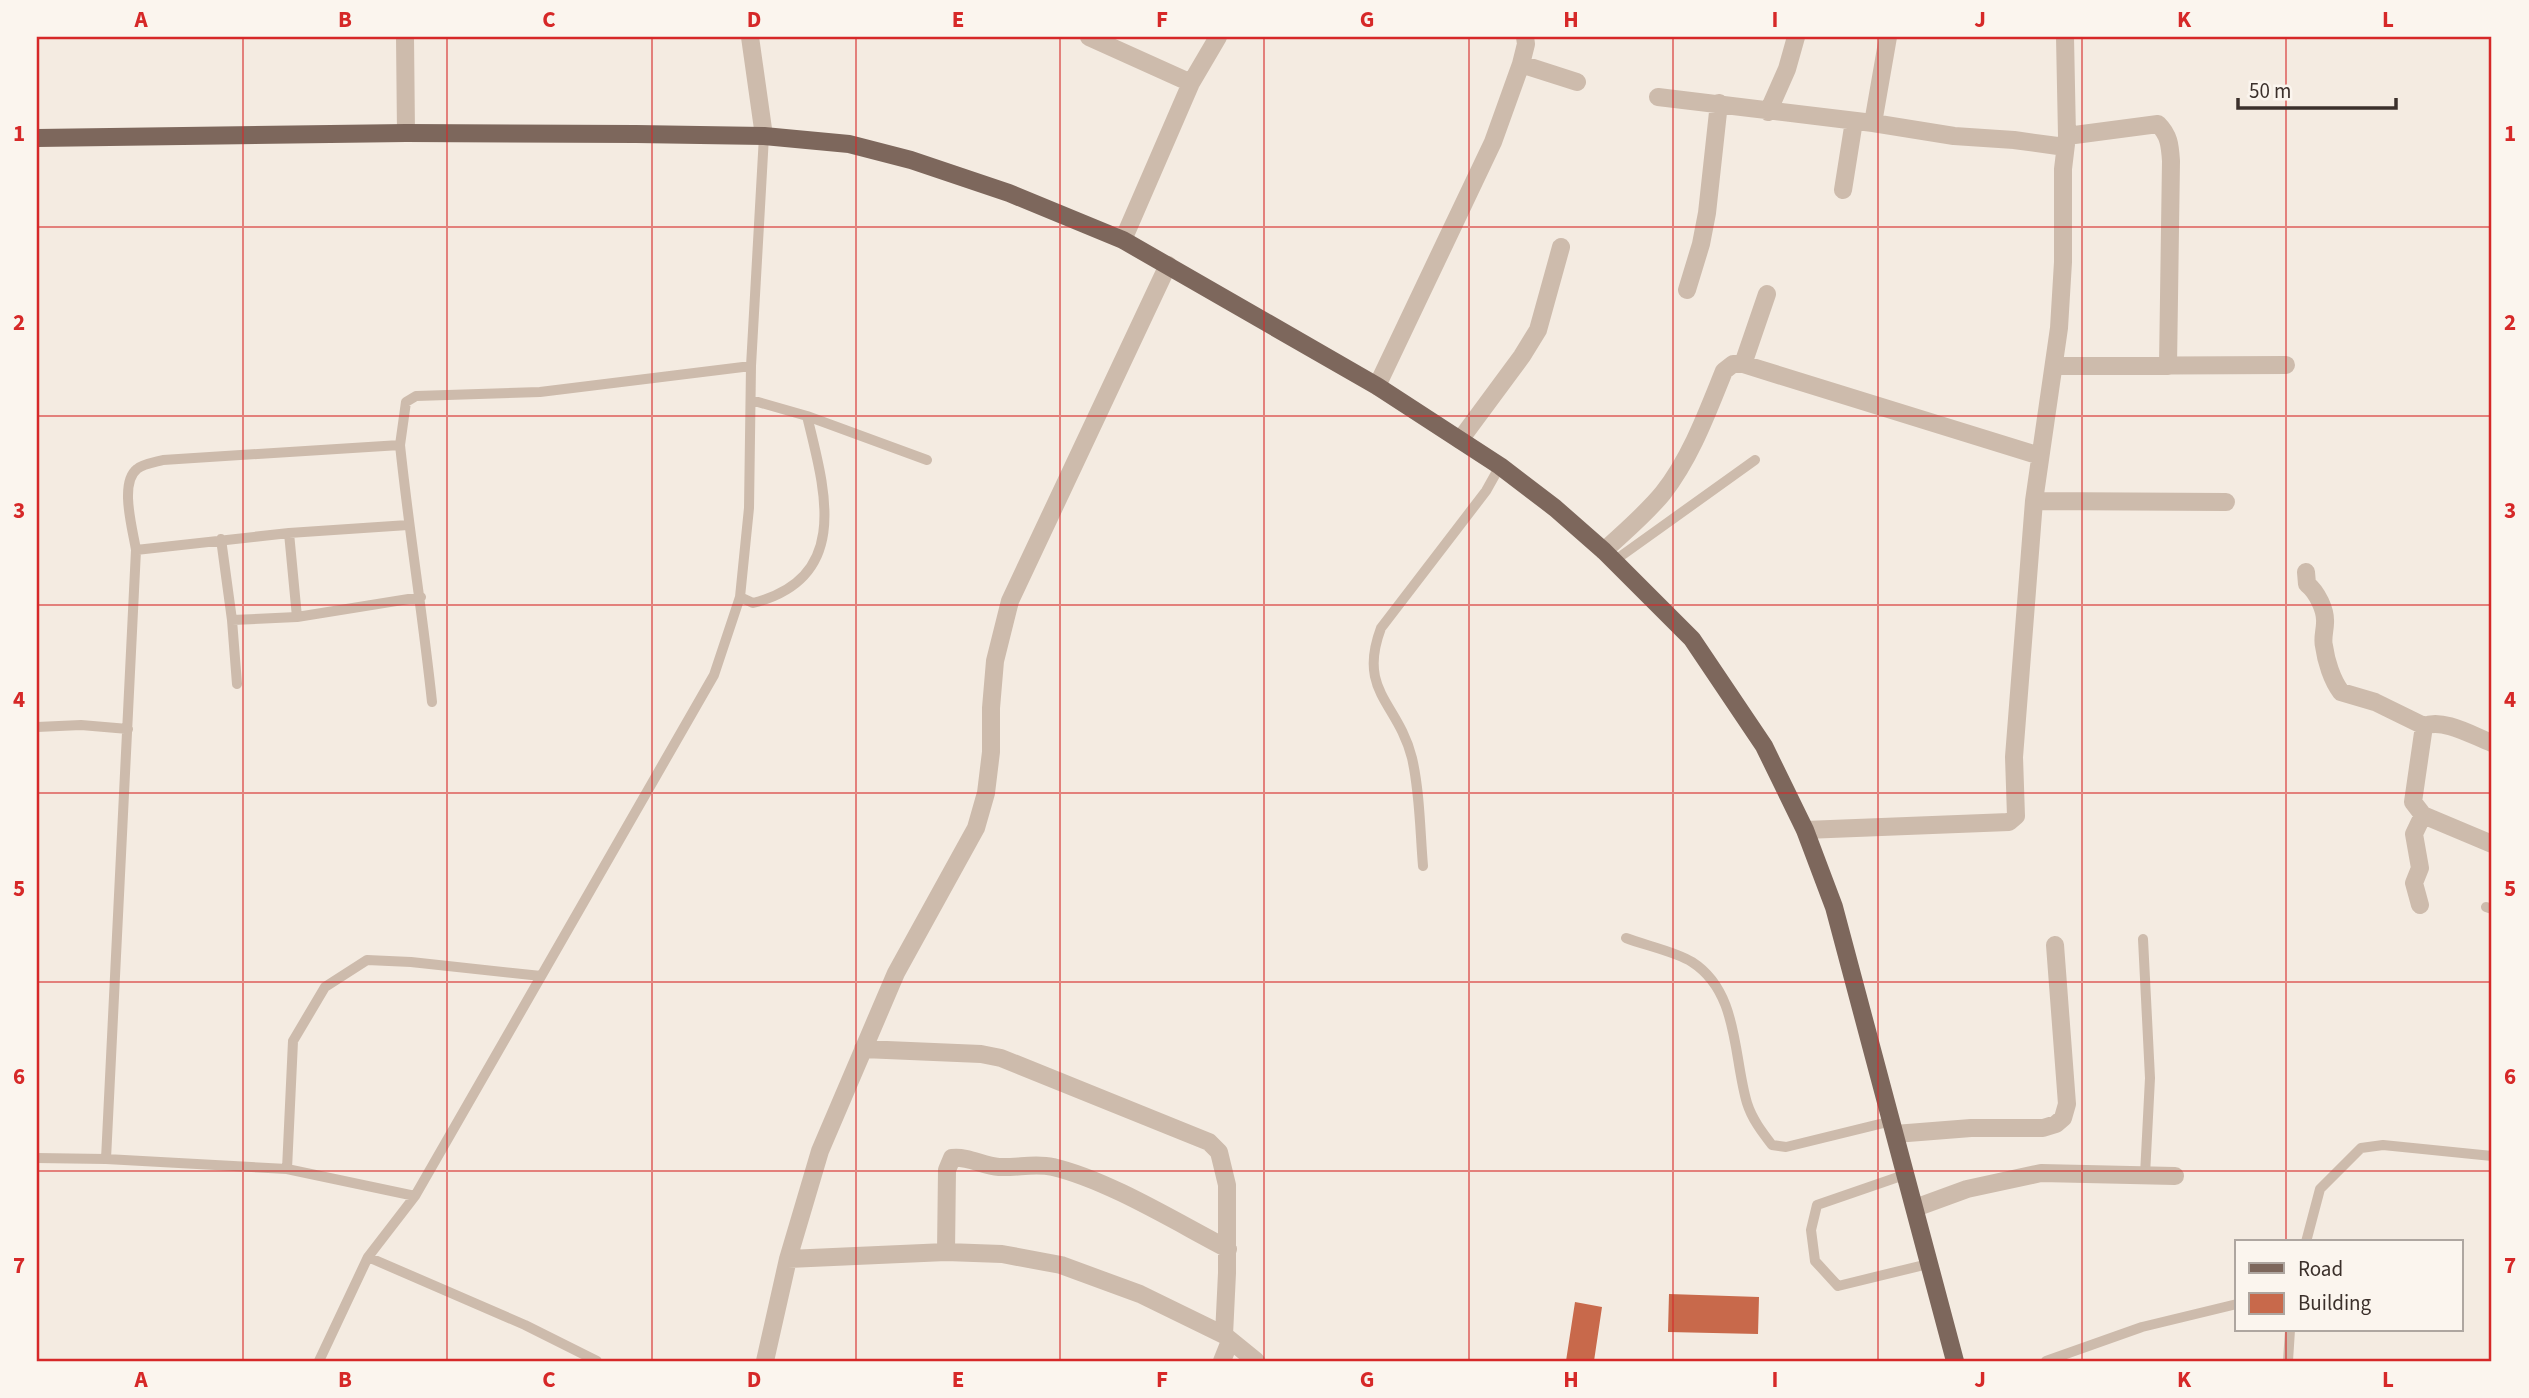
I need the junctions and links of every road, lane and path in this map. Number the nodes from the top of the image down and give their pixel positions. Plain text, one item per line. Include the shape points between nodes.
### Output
1 (405, 37) edge
2 (750, 37) edge
3 (1089, 37) edge
4 (1217, 37) edge
5 (1525, 37) edge
6 (1797, 37) edge
7 (1888, 37) edge
8 (2065, 37) edge
9 (1521, 64) junction
10 (1577, 82) dead end
11 (1191, 83) junction
12 (1658, 97) dead end
13 (1719, 103) junction
14 (1768, 112) junction
15 (1854, 121) junction
16 (1872, 123) junction
17 (406, 133) junction
18 (764, 136) junction
19 (37, 138) edge
20 (2066, 141) junction
21 (1843, 190) dead end
22 (1124, 240) junction
23 (1561, 247) dead end
24 (1168, 265) junction
25 (1687, 290) dead end
26 (1767, 294) dead end
27 (1743, 364) junction
28 (2286, 365) dead end
29 (751, 366) junction
30 (2055, 366) junction
31 (2168, 366) junction
32 (1377, 386) junction
33 (751, 400) junction
34 (807, 415) junction
35 (1460, 439) junction
36 (400, 445) junction
37 (2040, 456) junction
38 (927, 460) dead end
39 (1755, 460) dead end
40 (1500, 466) junction
41 (2034, 501) junction
42 (2226, 502) dead end
43 (408, 525) junction
44 (289, 533) junction
45 (221, 539) junction
46 (136, 550) junction
47 (1609, 556) junction
48 (2306, 572) dead end
49 (421, 597) junction
50 (740, 597) junction
51 (297, 617) junction
52 (232, 620) junction
53 (237, 684) dead end
54 (432, 702) dead end
55 (2424, 726) junction
56 (37, 727) edge
57 (128, 729) junction
58 (2492, 744) edge
59 (2423, 815) junction
60 (1805, 830) junction
61 (2492, 844) edge
62 (1423, 866) dead end
63 (2420, 905) dead end
64 (1626, 938) dead end
65 (2143, 939) dead end
66 (2055, 945) dead end
67 (541, 976) junction
68 (863, 1049) junction
69 (1894, 1127) junction
70 (2492, 1156) edge
71 (37, 1158) edge
72 (106, 1159) junction
73 (287, 1169) junction
74 (1904, 1174) junction
75 (2145, 1175) junction
76 (2175, 1176) dead end
77 (415, 1196) junction
78 (1914, 1208) junction
79 (2307, 1240) edge
80 (1228, 1249) junction
81 (946, 1252) junction
82 (368, 1257) junction
83 (788, 1259) junction
84 (1928, 1264) junction
85 (2235, 1304) edge
86 (2290, 1332) edge
87 (1227, 1338) junction
88 (319, 1361) edge
89 (597, 1361) edge
90 (765, 1361) edge
91 (1222, 1361) edge
92 (1256, 1361) edge
93 (1955, 1361) edge
94 (2046, 1361) edge
95 (2288, 1361) edge

1 - 17 street
2 - 18 street
3 - 11 street
4 - 11 street
5 - 9 street
6 - 14 street
7 - 16 street
8 - 20 street
9 - 10 street
9 - 32 street via 1493,142
11 - 22 street
12 - 13 street
13 - 14 street
13 - 25 street via 1707,213
14 - 15 street
15 - 16 street
15 - 21 street
16 - 20 street via 1954,136
17 - 18 main road
17 - 19 main road
18 - 22 main road via 849,144 911,160
18 - 29 lane
20 - 30 street
20 - 31 street via 2158,124 2165,132 2172,173
22 - 24 main road
23 - 35 street via 1538,330
24 - 32 main road
24 - 68 street via 1010,601 995,661 991,752 976,828 896,973
26 - 27 street
27 - 37 street
27 - 47 street via 1724,371 1693,445 1661,495
28 - 31 street
29 - 33 lane
29 - 36 lane via 540,392 416,396 406,402
30 - 31 street
30 - 37 street
32 - 35 main road
33 - 34 lane
33 - 50 lane via 749,508
34 - 38 lane
34 - 50 lane via 822,479 823,539 814,565 781,595 753,603
35 - 40 main road
36 - 43 lane
36 - 46 lane via 163,460 137,468 127,488
37 - 41 street
39 - 47 lane
40 - 47 main road
40 - 62 lane via 1486,491 1381,628 1373,650 1377,687 1404,732 1412,758
41 - 42 street
41 - 60 street via 2014,757 2016,816 2009,822
43 - 44 lane
43 - 49 lane
44 - 45 lane
44 - 51 lane
45 - 46 lane
45 - 52 lane
46 - 57 lane
47 - 60 main road via 1692,639 1764,746
48 - 55 street via 2307,584 2323,611 2323,645 2341,692 2375,702
49 - 51 lane
49 - 54 lane
50 - 67 lane via 714,675
51 - 52 lane
52 - 53 lane
55 - 58 street via 2449,726
55 - 59 street via 2413,803
56 - 57 lane
57 - 72 lane
59 - 61 street
59 - 63 street via 2414,834 2420,867 2414,883
60 - 69 main road via 1834,908
64 - 69 lane via 1691,962 1714,983 1728,1009 1747,1104 1772,1145 1786,1147
65 - 75 lane via 2150,1078
66 - 69 street via 2067,1104 2063,1118 2043,1128
67 - 73 lane via 367,960 326,987 293,1041
67 - 77 lane
68 - 80 street via 1001,1058 1209,1142 1219,1152 1227,1185
68 - 83 street via 820,1150
69 - 74 main road
70 - 79 lane via 2383,1145 2361,1148 2320,1189
71 - 72 lane
72 - 73 lane
73 - 77 lane
74 - 78 main road
74 - 84 lane via 1817,1205 1811,1230 1815,1261 1838,1286
75 - 76 street
75 - 78 street via 2041,1173 1967,1189
77 - 82 lane
78 - 84 main road
80 - 81 street via 1112,1189 1053,1167 999,1167 961,1157 952,1158 947,1170
80 - 87 street
81 - 83 street
81 - 87 street via 1002,1254 1061,1265 1140,1294
82 - 88 lane
82 - 89 lane
83 - 90 street
84 - 93 main road
85 - 94 lane via 2141,1327
86 - 95 lane
87 - 91 street
87 - 92 street

